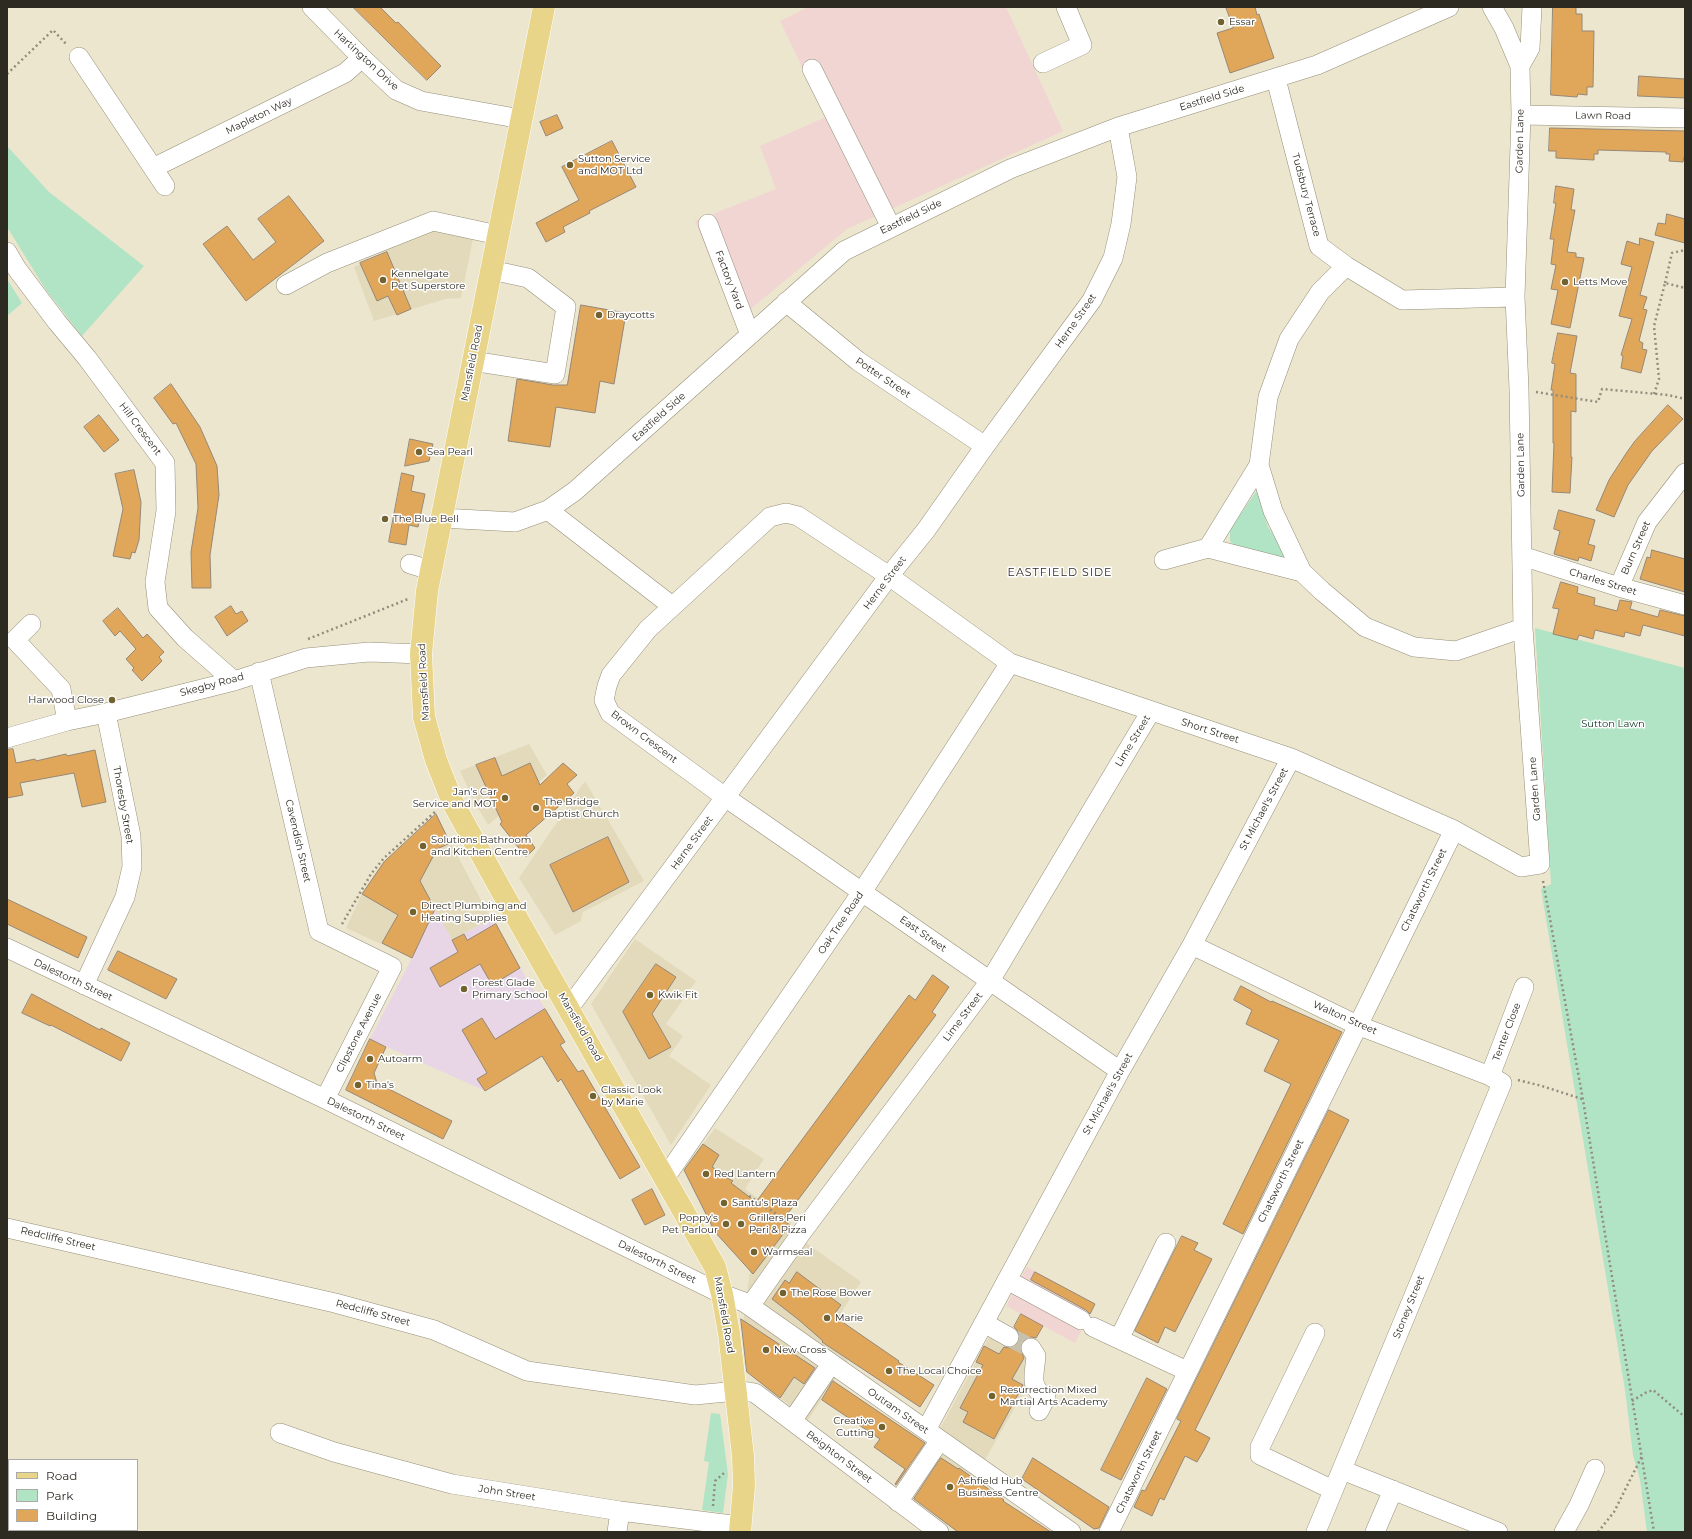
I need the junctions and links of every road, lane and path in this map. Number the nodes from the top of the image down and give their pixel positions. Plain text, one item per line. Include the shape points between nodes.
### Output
1 (312, 7) edge
2 (544, 7) edge
3 (1066, 7) edge
4 (1449, 7) edge
5 (1492, 7) edge
6 (1532, 7) edge
7 (79, 57) joint
8 (362, 58) junction
9 (1043, 63) dead end
10 (1520, 66) junction
11 (812, 69) dead end
12 (7, 74) edge
13 (1276, 79) junction
14 (1521, 115) junction
15 (1685, 118) edge
16 (521, 119) junction
17 (1118, 127) junction
18 (153, 168) junction
19 (165, 186) dead end
20 (708, 224) dead end
21 (892, 227) junction
22 (498, 235) junction
23 (1685, 250) edge
24 (7, 252) edge
25 (1346, 266) junction
26 (491, 270) junction
27 (1665, 283) junction
28 (286, 285) dead end
29 (1685, 288) edge
30 (1515, 297) junction
31 (786, 302) junction
32 (750, 335) junction
33 (472, 361) junction
34 (1519, 389) junction
35 (1654, 394) junction
36 (1685, 399) edge
37 (985, 446) junction
38 (1258, 465) junction
39 (1685, 473) edge
40 (548, 510) junction
41 (441, 518) junction
42 (1208, 548) junction
43 (1522, 556) junction
44 (1164, 560) dead end
45 (1302, 572) junction
46 (889, 576) junction
47 (1619, 587) junction
48 (426, 591) junction
49 (1685, 605) edge
50 (672, 606) junction
51 (31, 624) dead end
52 (1523, 628) junction
53 (308, 639) dead end
54 (420, 654) junction
55 (1010, 662) junction
56 (259, 672) junction
57 (234, 681) junction
58 (1152, 711) junction
59 (106, 713) junction
60 (67, 721) junction
61 (7, 738) edge
62 (1291, 758) junction
63 (725, 797) junction
64 (453, 803) junction
65 (1454, 830) junction
66 (1540, 864) junction
67 (862, 892) junction
68 (334, 938) junction
69 (1192, 945) junction
70 (7, 948) edge
71 (392, 967) joint
72 (990, 982) junction
73 (84, 985) junction
74 (1524, 988) dead end
75 (569, 1008) junction
76 (1357, 1025) junction
77 (1120, 1071) junction
78 (1496, 1080) junction
79 (325, 1099) junction
80 (1583, 1100) junction
81 (665, 1178) junction
82 (749, 1196) dead end
83 (7, 1228) edge
84 (802, 1232) junction
85 (1166, 1243) dead end
86 (1007, 1280) junction
87 (722, 1294) junction
88 (750, 1306) junction
89 (984, 1323) junction
90 (1315, 1333) dead end
91 (1009, 1337) tunnel mouth
92 (1119, 1340) junction
93 (1031, 1348) dead end
94 (831, 1364) junction
95 (1191, 1364) junction
96 (737, 1391) junction
97 (1632, 1401) junction
98 (1039, 1411) dead end
99 (1685, 1417) edge
100 (792, 1421) junction
101 (280, 1433) dead end
102 (933, 1435) junction
103 (1642, 1455) junction
104 (743, 1456) junction
105 (1594, 1469) dead end
106 (1342, 1470) junction
107 (1333, 1490) junction
108 (1392, 1490) junction
109 (898, 1502) junction
110 (620, 1511) junction
111 (711, 1523) junction
112 (740, 1529) edge
113 (617, 1532) edge
114 (939, 1532) edge
115 (1069, 1532) edge
116 (1109, 1532) edge
117 (1316, 1532) edge
118 (1375, 1532) edge
119 (1498, 1532) edge
120 (1564, 1532) edge
121 (1598, 1532) edge
122 (1654, 1532) edge

1 - 8 street, Hartington Drive
2 - 16 main road, Mansfield Road
3 - 9 street via 1082,45
4 - 13 street, Eastfield Side via 1317,65
5 - 10 street, Garden Lane
6 - 10 street via 1530,48
7 - 12 path via 53,30
7 - 18 street
8 - 16 street, Hartington Drive via 396,90 421,101
8 - 18 street, Mapleton Way via 345,73
10 - 14 street, Garden Lane
11 - 21 street
13 - 17 street, Eastfield Side
13 - 25 street, Tudsbury Terrace via 1319,246
14 - 15 street, Lawn Road
14 - 30 street, Garden Lane
16 - 22 main road, Mansfield Road
17 - 21 street, Eastfield Side via 1010,169
17 - 37 street, Herne Street via 1127,177 1121,224 1113,258 1092,300
18 - 19 street
20 - 32 street, Factory Yard
21 - 31 street, Eastfield Side via 844,250
22 - 26 main road, Mansfield Road
22 - 28 street via 433,221 327,263
23 - 27 path via 1672,254
24 - 57 street, Hill Crescent via 21,275 165,463 166,511 155,582 158,608 185,638
25 - 30 street, Tudsbury Terrace via 1402,300
25 - 38 street via 1320,292 1289,339 1268,397
26 - 33 main road, Mansfield Road
26 - 33 street via 528,278 566,307 555,374
27 - 29 path
27 - 35 path via 1654,326 1659,379
30 - 34 street, Garden Lane
31 - 32 street, Eastfield Side
31 - 37 street, Potter Street via 858,361
32 - 40 street, Eastfield Side via 575,491
33 - 41 main road, Mansfield Road
34 - 35 path via 1598,402 1602,389
34 - 43 street, Garden Lane
35 - 36 path
37 - 46 street, Herne Street via 926,530
38 - 42 street
38 - 45 street via 1273,511
39 - 47 street, Burn Street via 1647,522
40 - 41 street, Eastfield Side via 514,522
40 - 50 street
41 - 48 main road, Mansfield Road via 420,567
42 - 44 street
42 - 45 street
43 - 47 street, Charles Street
43 - 52 street, Garden Lane
45 - 52 street via 1365,627 1414,647 1456,651
46 - 50 street, Brown Crescent via 798,516 786,513 770,517
46 - 55 street, Short Street
46 - 63 street, Herne Street
47 - 49 street, Charles Street
48 - 53 path
48 - 54 main road, Mansfield Road
50 - 63 street, Brown Crescent via 648,629 611,674 604,700 610,713
51 - 60 street via 15,640 60,689
52 - 66 street, Garden Lane
54 - 56 street, Skegby Road via 369,652 306,658
54 - 64 main road, Mansfield Road via 424,717 436,760
55 - 58 street, Short Street
55 - 67 street, Oak Tree Road
56 - 57 street, Skegby Road
56 - 68 street, Cavendish Street via 319,931
57 - 59 street, Skegby Road
58 - 62 street, Short Street
58 - 72 street, Lime Street
59 - 60 street, Skegby Road
59 - 73 street, Thoresby Street via 131,836 132,868 125,897
60 - 61 street, Skegby Road
62 - 65 street, Short Street
62 - 69 street, St Michael's Street
63 - 67 street, East Street
63 - 75 street, Herne Street
64 - 68 path via 435,811 384,858 371,874
64 - 75 main road, Mansfield Road
65 - 66 street, Short Street via 1521,867
65 - 76 street, Chatsworth Street
66 - 80 path
67 - 72 street, East Street
67 - 81 street, Oak Tree Road
68 - 71 street, Cavendish Street
69 - 76 street, Walton Street
69 - 77 street, St Michael's Street
70 - 73 street, Dalestorth Street
71 - 79 street, Clipstone Avenue
72 - 77 street, East Street
72 - 84 street, Lime Street
73 - 79 street, Dalestorth Street
74 - 78 street, Tenter Close
75 - 81 main road, Mansfield Road
76 - 78 street, Walton Street
76 - 95 street, Chatsworth Street
77 - 86 street, St Michael's Street
78 - 80 path via 1513,1078
78 - 106 street, Stoney Street
79 - 87 street, Dalestorth Street
80 - 97 path
81 - 87 main road, Mansfield Road via 715,1267
82 - 84 path
83 - 96 street, Redcliffe Street via 335,1303 426,1328 527,1371 695,1395
84 - 88 street, Lime Street
85 - 92 street
86 - 89 street, St Michael's Street
86 - 92 street
87 - 88 street, Outram Street
87 - 96 main road, Mansfield Road
88 - 94 street, Outram Street
89 - 91 street
89 - 102 street, St Michael's Street
90 - 107 street via 1260,1447 1260,1454
92 - 95 street
93 - 98 street via 1036,1356 1033,1374 1035,1385 1040,1394 1046,1397
94 - 100 street
94 - 102 street, Outram Street
95 - 116 street, Chatsworth Street
96 - 100 street, Beighton Street via 756,1393
96 - 104 main road, Mansfield Road
97 - 99 path via 1653,1390
97 - 103 path
100 - 109 street, Beighton Street
101 - 110 street, John Street via 334,1452 452,1484
102 - 109 street, St Michael's Street
102 - 115 street, Outram Street
103 - 121 path via 1614,1512
103 - 122 path
104 - 111 path via 715,1481
104 - 112 main road, Mansfield Road via 744,1486
105 - 120 street
106 - 107 street, Stoney Street
106 - 108 street
107 - 117 street, Stoney Street
108 - 118 street
108 - 119 street
109 - 114 street, Beighton Street
110 - 111 street, John Street
110 - 113 street
111 - 112 street, John Street

